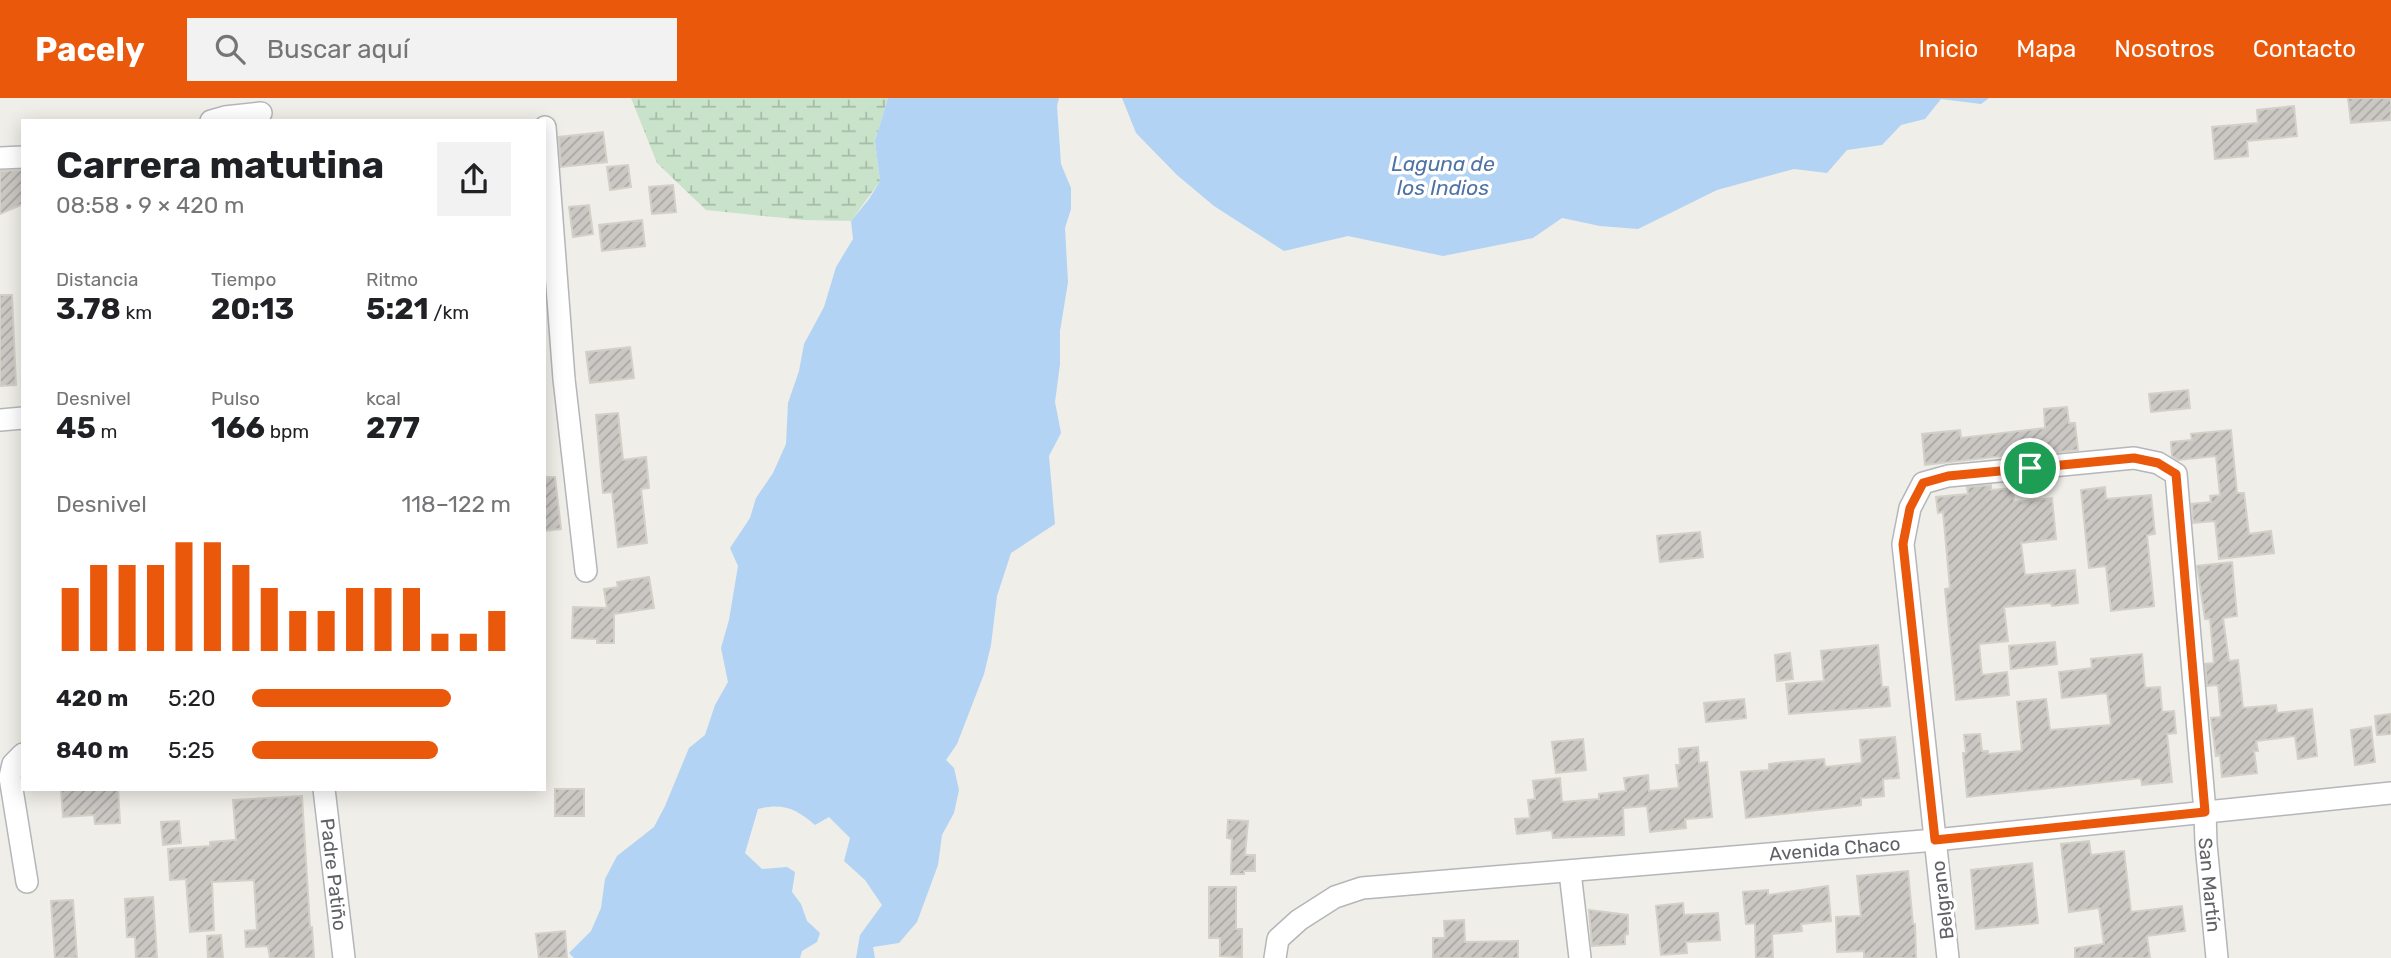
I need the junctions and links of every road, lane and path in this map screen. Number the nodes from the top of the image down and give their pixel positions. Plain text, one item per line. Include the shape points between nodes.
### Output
1 (260, 111) edge
2 (218, 119) edge
3 (546, 155) edge
4 (21, 157) edge
5 (0, 158) edge
6 (554, 379) edge
7 (21, 418) edge
8 (0, 420) edge
9 (2176, 474) joint
10 (586, 571) dead end
11 (21, 756) edge
12 (324, 791) edge
13 (2391, 793) edge
14 (2205, 812) junction
15 (1935, 840) junction
16 (1570, 872) junction
17 (27, 882) dead end
18 (344, 958) edge
19 (1275, 958) edge
20 (1580, 958) edge
21 (1948, 958) edge
22 (2217, 958) edge

1 - 2 street
3 - 6 street
4 - 5 street
6 - 10 street
7 - 8 street
9 - 14 street, San Martín
9 - 15 street, Belgrano via 2158,463 2134,458 1948,476 1923,483 1910,508 1903,544
11 - 17 street via 10,777
12 - 18 street, Padre Patiño
13 - 14 street, Avenida Chaco
14 - 15 street, Avenida Chaco
14 - 22 street, San Martín
15 - 16 street, Avenida Chaco
15 - 21 street, Belgrano
16 - 19 street, Avenida Chaco via 1362,888 1335,897 1299,920 1278,939
16 - 20 street

